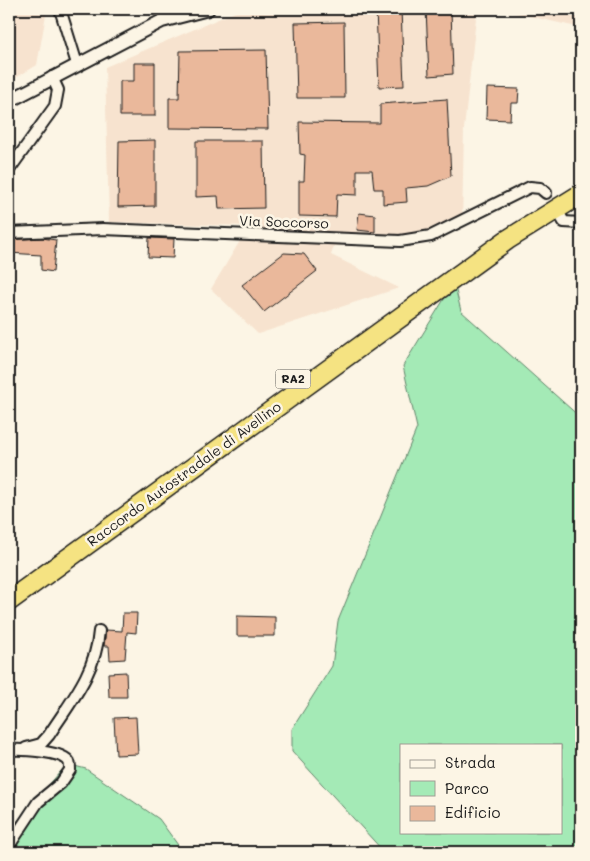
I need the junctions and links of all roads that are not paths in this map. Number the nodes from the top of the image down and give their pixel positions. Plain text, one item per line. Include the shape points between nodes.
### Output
1 (60, 9) edge
2 (208, 9) edge
3 (77, 64) junction
4 (52, 78) junction
5 (9, 101) edge
6 (9, 170) edge
7 (581, 180) edge
8 (546, 193) dead end
9 (581, 194) edge
10 (560, 215) dead end
11 (581, 223) edge
12 (9, 233) edge
13 (9, 585) edge
14 (9, 601) edge
15 (99, 631) dead end
16 (26, 749) junction
17 (9, 750) edge
18 (9, 846) edge

1 - 3 street
2 - 3 street via 162,21
3 - 4 street
4 - 5 street
4 - 6 street via 58,90 54,106
7 - 13 highway, Raccordo Autostradale di Avellino / RA2 via 520,216
8 - 12 street, Via Soccorso via 540,188 530,187 431,236 400,241 103,228
9 - 14 highway, Raccordo Autostradale di Avellino / RA2 via 507,240
10 - 11 street via 564,222
15 - 16 street via 92,667 49,735 41,744
16 - 17 street
16 - 18 street via 65,757 70,770 38,802

